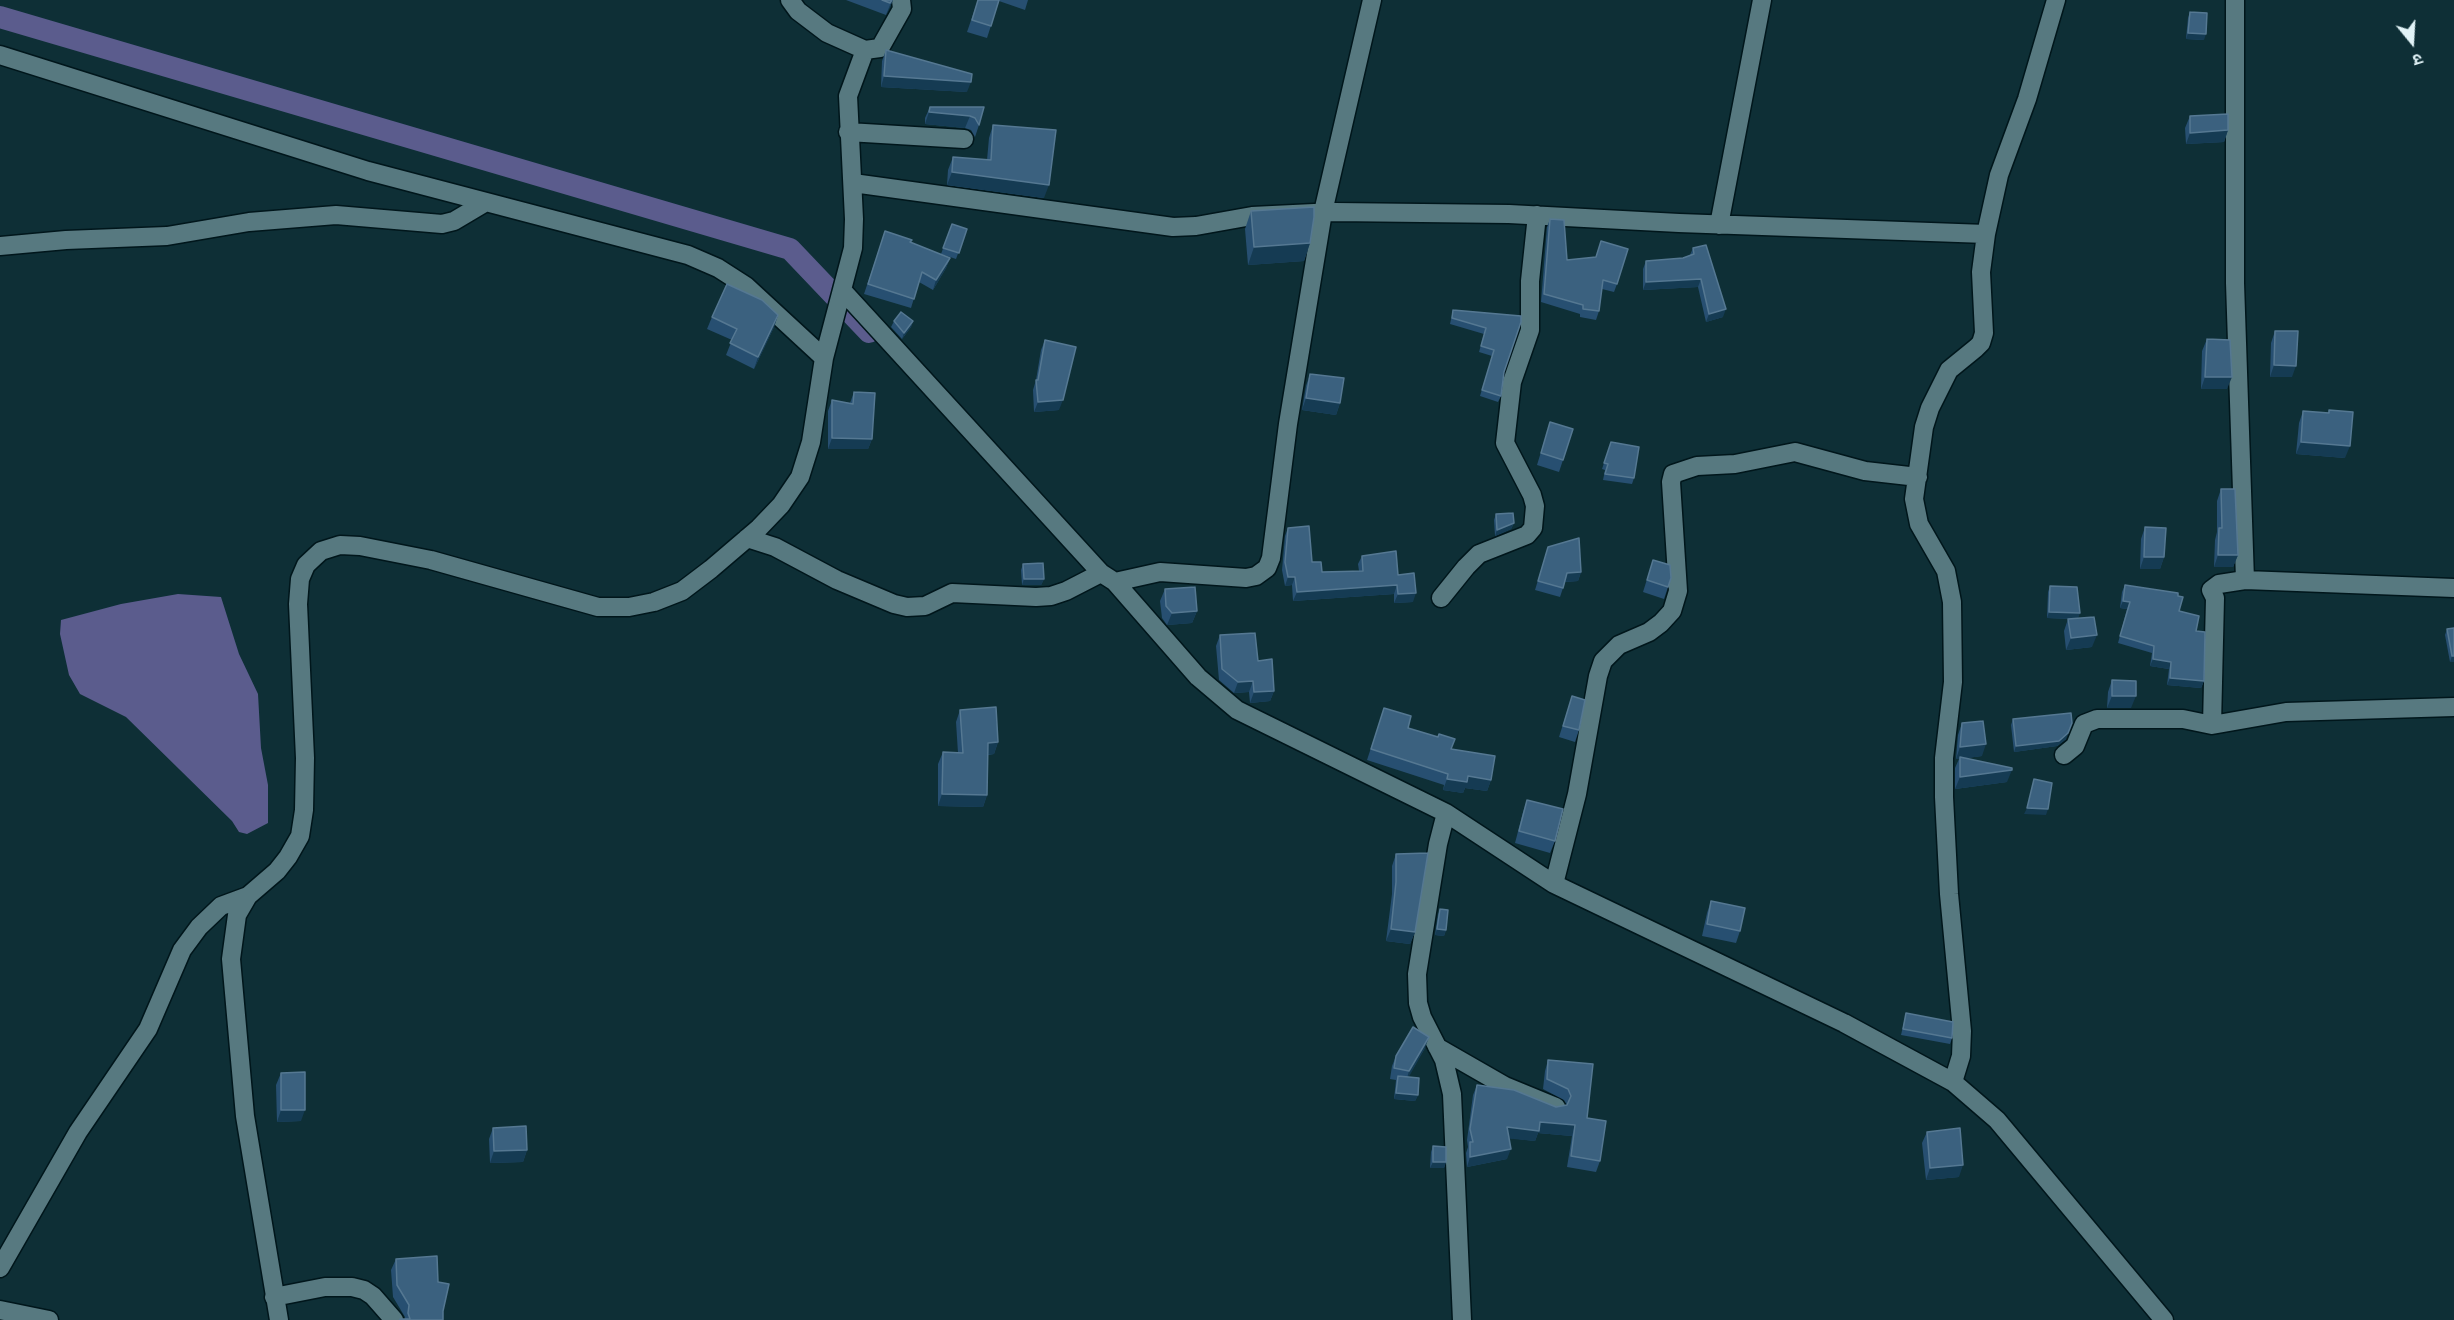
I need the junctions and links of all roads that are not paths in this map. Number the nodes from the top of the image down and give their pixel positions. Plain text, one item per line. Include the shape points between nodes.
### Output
1 (790, 0) edge
2 (901, 0) edge
3 (1372, 0) edge
4 (1762, 0) edge
5 (2056, 0) edge
6 (2235, 0) edge
7 (865, 50) junction
8 (0, 55) edge
9 (848, 132) junction
10 (964, 139) dead end
11 (853, 183) junction
12 (486, 202) junction
13 (1323, 212) junction
14 (1537, 215) junction
15 (1719, 225) junction
16 (1986, 234) junction
17 (0, 246) edge
18 (842, 290) junction
19 (826, 351) junction
20 (1918, 477) junction
21 (747, 538) junction
22 (1096, 579) junction
23 (2245, 580) junction
24 (2454, 588) edge
25 (1441, 598) dead end
26 (2454, 707) edge
27 (2212, 725) junction
28 (2064, 754) dead end
29 (1445, 819) junction
30 (1554, 884) junction
31 (248, 896) junction
32 (1436, 1046) junction
33 (1953, 1082) junction
34 (1556, 1107) edge
35 (0, 1268) edge
36 (274, 1297) junction
37 (0, 1310) edge
38 (49, 1320) edge
39 (279, 1320) edge
40 (394, 1320) edge
41 (1462, 1320) edge
42 (2164, 1320) edge

1 - 7 street via 819,28
2 - 7 street via 902,9 880,48
3 - 13 street
4 - 15 street
5 - 16 street via 2027,99 1999,175
6 - 23 street via 2235,283
7 - 9 street via 848,96
8 - 12 street via 368,171
9 - 10 street
9 - 11 street
11 - 13 street via 1173,227 1252,216
11 - 18 street via 853,248
12 - 17 street via 442,224 336,215 249,222 167,236
12 - 19 street via 688,255 718,268
13 - 14 street
13 - 22 street via 1267,568 1246,578 1160,572
14 - 15 street
14 - 25 street via 1530,330 1512,381 1505,443 1532,495 1533,528 1527,535 1479,554
15 - 16 street
16 - 20 street via 1981,272 1984,333 1981,343 1949,370 1940,385 1924,427
18 - 19 street
18 - 22 street
19 - 21 street via 811,442 800,477 781,505
20 - 30 street via 1865,471 1795,452 1735,464 1697,466 1673,474 1678,591 1672,611 1661,623 1619,645 1603,661 1577,794
20 - 33 street via 1916,513 1946,571 1952,602 1953,682 1944,758 1945,820 1962,1031 1961,1056
21 - 22 street via 907,607 925,606 952,593 1051,596
21 - 31 street via 682,591 629,607 598,607 431,561 360,546 340,545 321,551 306,565 300,579 298,604 305,758 300,836 277,871
22 - 29 street via 1237,710
23 - 24 street
23 - 27 street via 2219,584 2211,590 2215,598
26 - 27 street via 2286,712
27 - 28 street via 2183,719 2097,718 2084,724 2075,746
29 - 30 street
29 - 32 street via 1417,974 1418,1003
30 - 33 street via 1844,1023
31 - 35 street via 221,906 182,950 148,1029 78,1132
31 - 36 street via 237,915 231,959 246,1116
32 - 34 street via 1505,1086
32 - 41 street via 1449,1075 1452,1094
33 - 42 street via 1997,1120
36 - 39 street
36 - 40 street via 325,1287 352,1287 373,1296
37 - 38 street

